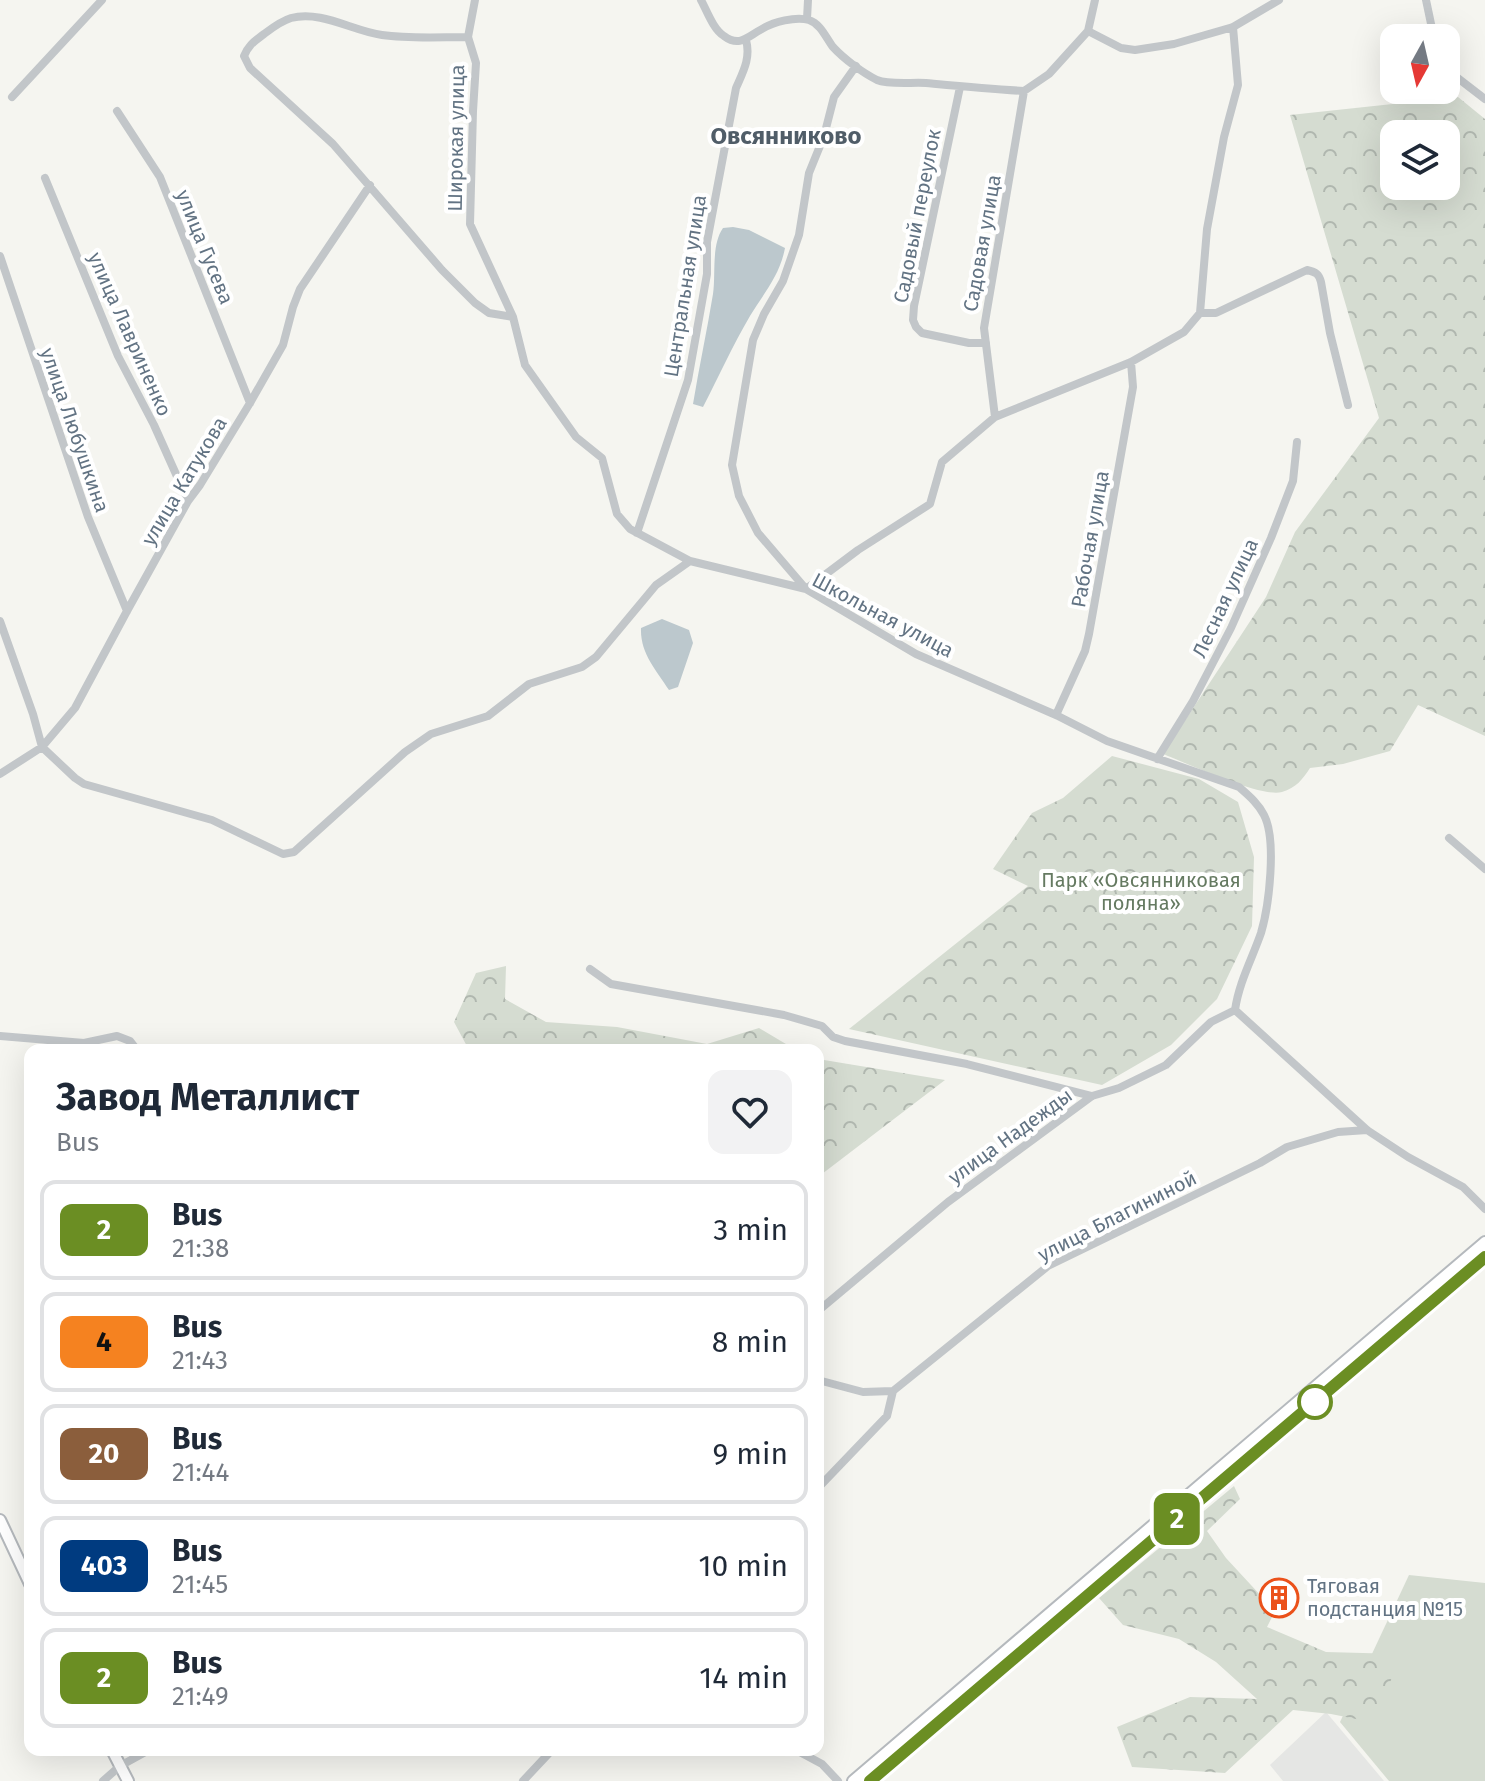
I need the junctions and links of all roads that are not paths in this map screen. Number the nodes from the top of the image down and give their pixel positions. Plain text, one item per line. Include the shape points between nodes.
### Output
1 (102, 0) edge
2 (475, 0) edge
3 (701, 0) edge
4 (808, 0) edge
5 (1095, 0) edge
6 (1279, 0) edge
7 (1426, 0) edge
8 (807, 19) junction
9 (1431, 24) edge
10 (1233, 27) junction
11 (1088, 31) junction
12 (468, 37) junction
13 (746, 40) junction
14 (856, 66) junction
15 (1460, 80) edge
16 (960, 87) junction
17 (1024, 91) junction
18 (12, 97) dead end
19 (1485, 99) edge
20 (117, 111) dead end
21 (45, 178) dead end
22 (370, 185) junction
23 (0, 256) edge
24 (1200, 313) junction
25 (513, 317) junction
26 (986, 343) junction
27 (1131, 362) junction
28 (250, 403) junction
29 (1348, 405) dead end
30 (995, 417) junction
31 (1297, 442) dead end
32 (188, 501) junction
33 (637, 533) junction
34 (690, 561) junction
35 (806, 589) junction
36 (127, 611) junction
37 (0, 621) edge
38 (9, 650) junction
39 (0, 654) edge
40 (1056, 715) junction
41 (42, 747) junction
42 (1157, 759) junction
43 (0, 774) edge
44 (1449, 838) dead end
45 (1485, 869) edge
46 (590, 969) dead end
47 (1235, 1010) junction
48 (0, 1036) edge
49 (132, 1044) edge
50 (1092, 1096) junction
51 (1367, 1130) junction
52 (1485, 1209) edge
53 (1485, 1242) edge
54 (1485, 1257) edge
55 (824, 1306) edge
56 (824, 1382) edge
57 (893, 1391) junction
58 (824, 1482) edge
59 (0, 1520) edge
60 (24, 1571) edge
61 (115, 1756) edge
62 (138, 1756) edge
63 (546, 1756) edge
64 (807, 1756) edge
65 (120, 1766) junction
66 (103, 1781) edge
67 (128, 1781) edge
68 (523, 1781) edge
69 (838, 1781) edge
70 (853, 1781) edge
71 (869, 1781) edge

1 - 18 street
2 - 12 street
3 - 13 street via 722,35
4 - 8 street
5 - 11 street
6 - 10 street
7 - 9 street
8 - 13 street via 782,21
8 - 14 street
10 - 11 street via 1135,50
10 - 24 street via 1238,85 1207,229
11 - 17 street via 1049,74
12 - 22 street, Широкая улица via 399,37 302,17 290,18 248,45 244,56 250,68
12 - 25 street, Широкая улица via 476,63 470,224
13 - 33 street, Центральная улица via 749,50 736,88 707,242 707,274 688,380
14 - 16 street via 880,81
14 - 35 street via 834,97 809,173 799,235 753,340 732,465 739,496 758,533
15 - 19 street
16 - 17 street
16 - 26 street, Садовый переулок via 913,320 922,333
17 - 26 street, Садовая улица via 984,328
20 - 28 street, улица Гусева via 160,177
21 - 32 street, улица Лавриненко via 118,356
22 - 25 street via 475,303 489,313
22 - 28 street, улица Катукова via 300,289 283,345
23 - 36 street, улица Любушкина via 88,517
24 - 27 street via 1184,332
24 - 29 street via 1216,313 1307,270 1315,272
25 - 33 street, Широкая улица via 525,365 576,437 602,458 617,514
26 - 30 street, Садовая улица
27 - 30 street
27 - 40 street, Рабочая улица via 1133,387 1089,634
28 - 32 street, улица Катукова
30 - 35 street via 942,462 930,504
31 - 42 street, Лесная улица via 1293,481 1271,538 1206,677
32 - 36 street, улица Катукова
33 - 34 street, Школьная улица
34 - 35 street, Школьная улица
34 - 41 street via 656,585 596,657 582,667 529,684 488,716 431,734 294,852 283,854 212,820 84,784
35 - 40 street, Школьная улица via 916,654
36 - 41 street, улица Катукова via 75,708
37 - 38 street
38 - 39 street
38 - 41 street
40 - 42 street, Школьная улица
41 - 43 street, улица Катукова
42 - 47 street, Школьная улица via 1239,787 1265,817 1271,864 1264,917
44 - 45 street
46 - 50 street via 611,984 784,1015 822,1026 845,1041 967,1064
47 - 50 street, улица Надежды via 1211,1022 1166,1065
47 - 51 street
48 - 49 street via 84,1043 117,1036
50 - 55 street, улица Надежды via 948,1202
51 - 52 street via 1463,1187
51 - 57 street, улица Благининой via 1338,1132 1287,1147 1048,1266
53 - 70 main road
54 - 71 main road
56 - 57 street via 863,1392
57 - 58 street, улица Благининой via 887,1416
59 - 60 main road
61 - 65 main road
62 - 65 street
63 - 68 street
64 - 69 street
65 - 66 street
65 - 67 main road

